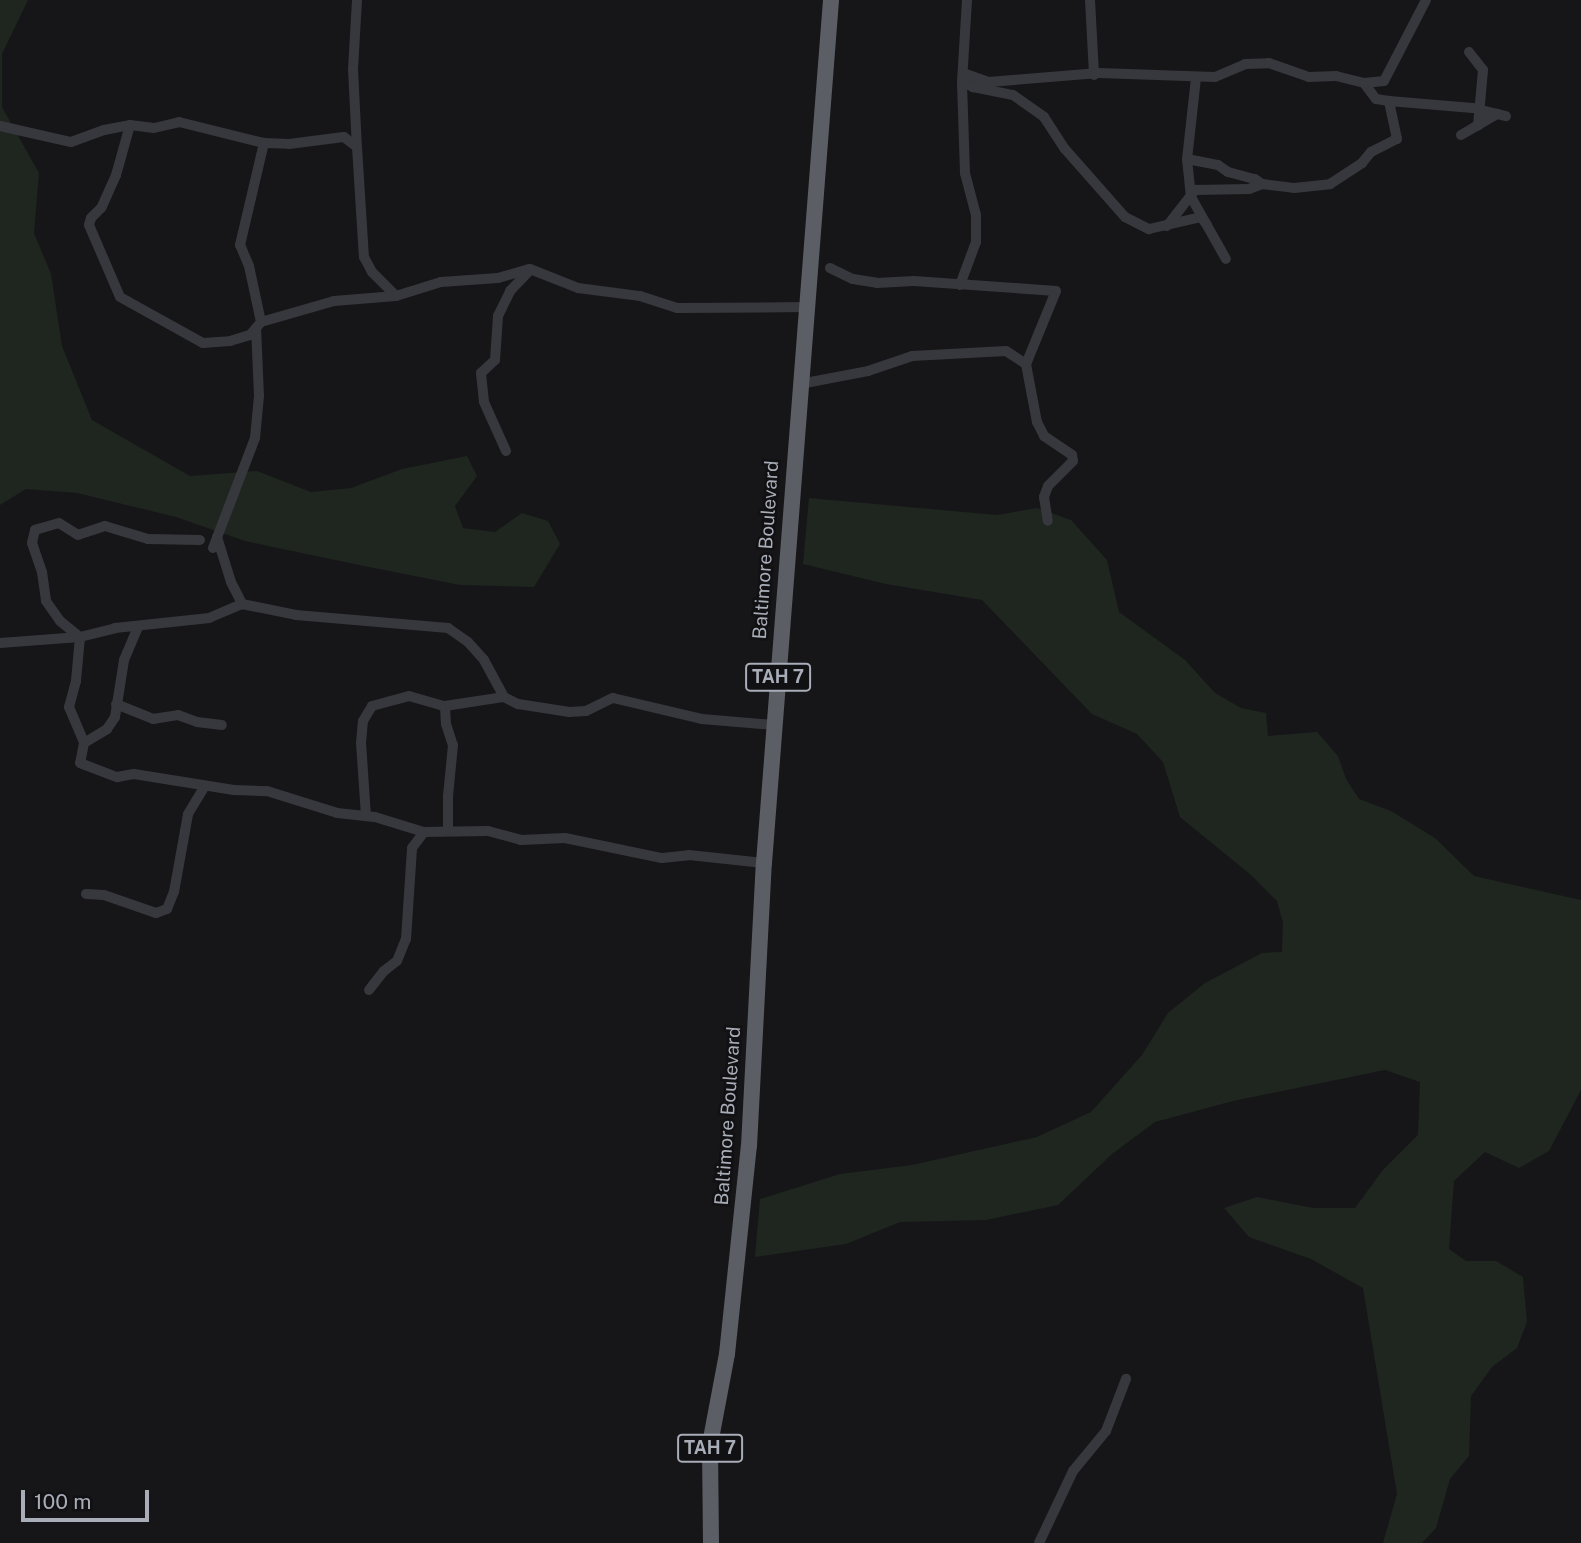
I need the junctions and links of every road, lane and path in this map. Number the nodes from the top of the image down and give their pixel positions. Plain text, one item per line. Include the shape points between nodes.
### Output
1 (357, 0) edge
2 (831, 0) edge
3 (967, 0) edge
4 (1090, 0) edge
5 (1426, 0) edge
6 (1469, 52) dead end
7 (1094, 75) junction
8 (962, 77) junction
9 (1196, 78) junction
10 (1364, 83) junction
11 (1389, 101) junction
12 (1480, 111) junction
13 (130, 125) junction
14 (1478, 126) junction
15 (0, 127) edge
16 (1461, 135) dead end
17 (264, 142) junction
18 (357, 147) junction
19 (1188, 159) junction
20 (1262, 184) junction
21 (1191, 197) junction
22 (1207, 225) junction
23 (1167, 226) junction
24 (1226, 259) dead end
25 (830, 268) dead end
26 (530, 270) junction
27 (960, 285) junction
28 (396, 296) junction
29 (806, 307) junction
30 (259, 325) junction
31 (1026, 364) junction
32 (800, 384) junction
33 (506, 451) dead end
34 (1048, 521) dead end
35 (217, 537) junction
36 (200, 540) dead end
37 (213, 548) dead end
38 (242, 604) junction
39 (138, 627) junction
40 (80, 637) junction
41 (0, 643) edge
42 (504, 697) junction
43 (116, 704) junction
44 (445, 706) junction
45 (222, 725) dead end
46 (774, 725) junction
47 (84, 743) junction
48 (205, 786) junction
49 (366, 816) junction
50 (448, 831) junction
51 (424, 832) junction
52 (764, 863) junction
53 (86, 894) dead end
54 (369, 990) dead end
55 (1126, 1379) dead end
56 (711, 1543) edge
57 (1039, 1543) edge

1 - 18 street via 353,69
2 - 29 highway, Baltimore Boulevard / TAH 7
3 - 8 street
4 - 7 street
5 - 10 street via 1384,81
6 - 12 street via 1483,70
7 - 8 street via 989,82
7 - 9 street via 1171,73
8 - 23 street via 973,87 1013,95 1044,117 1065,149 1125,217 1149,229
8 - 27 street via 965,173 976,215 976,242
9 - 10 street via 1214,77 1244,64 1269,63 1309,77 1336,76
9 - 19 street
10 - 11 street via 1376,99
11 - 12 street
11 - 20 street via 1397,139 1371,152 1330,184 1294,188
12 - 14 street
12 - 14 street via 1501,115
13 - 15 street via 71,142
13 - 17 street via 154,128 179,122
13 - 30 street via 116,175 89,225 120,297 203,343 250,335
14 - 16 street
17 - 18 street via 289,144 344,137
17 - 30 street via 240,244
18 - 28 street via 364,257
19 - 20 street via 1218,165
19 - 21 street
20 - 21 street via 1249,190 1195,190
21 - 22 street
21 - 23 street
22 - 23 street via 1201,218
22 - 24 street
25 - 27 street via 877,283
26 - 28 street via 498,278 441,282
26 - 29 street via 578,288 640,296 677,308
26 - 33 street via 510,291 498,316 495,360 481,373 484,402
27 - 31 street via 1056,291
28 - 30 street via 334,301
29 - 32 highway, Baltimore Boulevard / TAH 7
30 - 35 street via 255,438
31 - 32 street via 1006,351 912,356 868,371
31 - 34 street via 1037,422 1044,436 1072,455 1073,461 1048,486 1044,497
32 - 46 highway, Baltimore Boulevard / TAH 7
35 - 37 street
35 - 38 street
36 - 40 street via 148,539 105,526 78,535 59,523 35,530 32,543 46,601 60,621
38 - 39 street via 209,618
38 - 42 street via 296,615 448,628 484,660
39 - 40 street via 96,630
39 - 43 street via 124,660
40 - 41 street
40 - 47 street via 69,707
42 - 44 street
42 - 46 street via 518,704 569,712 586,711 613,698 702,719
43 - 45 street via 153,719 178,715 197,723
43 - 47 street via 107,729
44 - 49 street via 408,696 372,706 363,721 361,743
44 - 50 street via 453,745
46 - 52 highway, Baltimore Boulevard / TAH 7
47 - 48 street via 80,763 117,777 134,774
48 - 49 street via 267,791 337,813
48 - 53 street via 188,814 167,909 156,914 104,895
49 - 51 street
50 - 51 street
50 - 52 street via 488,831 521,840 565,838 662,858 690,855
51 - 54 street via 412,848 406,939 397,961
52 - 56 highway, Baltimore Boulevard / TAH 7 via 749,1146 727,1354 710,1444
55 - 57 street via 1106,1431 1073,1471

